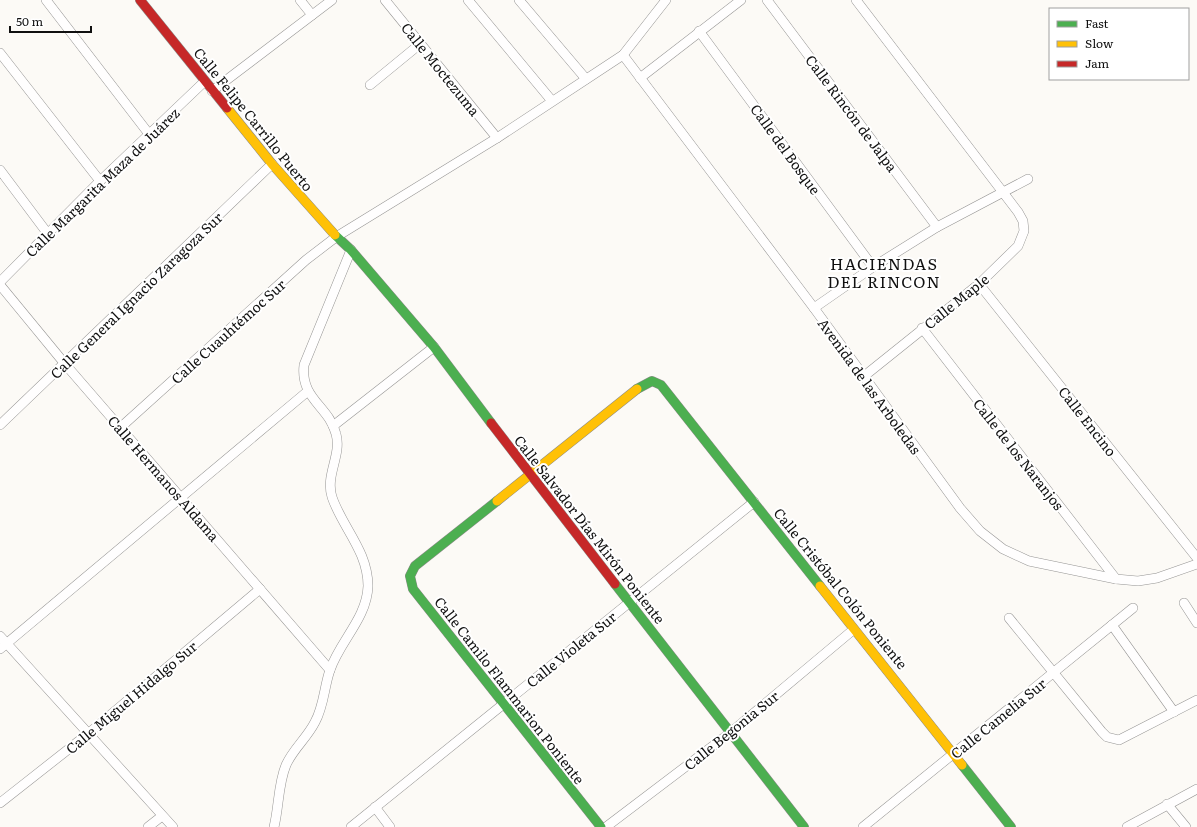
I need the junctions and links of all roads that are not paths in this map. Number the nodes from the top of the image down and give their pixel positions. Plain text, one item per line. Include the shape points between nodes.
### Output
1 (46, 0) edge
2 (140, 0) edge
3 (300, 0) edge
4 (332, 0) edge
5 (385, 0) edge
6 (468, 0) edge
7 (520, 0) edge
8 (666, 0) edge
9 (741, 0) edge
10 (767, 0) edge
11 (856, 0) edge
12 (312, 15) junction
13 (699, 31) junction
14 (420, 44) junction
15 (0, 53) edge
16 (623, 55) junction
17 (640, 78) junction
18 (586, 79) junction
19 (204, 82) junction
20 (370, 85) dead end
21 (212, 91) junction
22 (552, 101) junction
23 (149, 134) junction
24 (497, 138) junction
25 (272, 164) junction
26 (0, 170) edge
27 (1028, 179) dead end
28 (100, 181) junction
29 (1002, 192) junction
30 (937, 227) junction
31 (48, 234) junction
32 (336, 237) junction
33 (351, 250) junction
34 (873, 267) junction
35 (0, 282) edge
36 (979, 284) junction
37 (0, 285) edge
38 (814, 308) junction
39 (922, 328) junction
40 (434, 347) junction
41 (65, 364) junction
42 (863, 377) junction
43 (308, 391) junction
44 (0, 425) edge
45 (333, 426) junction
46 (121, 427) junction
47 (530, 475) junction
48 (181, 497) junction
49 (754, 502) junction
50 (1197, 558) edge
51 (1197, 564) edge
52 (1116, 579) junction
53 (260, 589) junction
54 (629, 602) junction
55 (1184, 603) dead end
56 (1133, 608) dead end
57 (1009, 618) dead end
58 (1197, 623) edge
59 (1112, 626) junction
60 (853, 630) junction
61 (0, 636) edge
62 (3, 646) edge
63 (330, 670) junction
64 (1053, 673) junction
65 (1197, 700) edge
66 (503, 703) junction
67 (1174, 712) junction
68 (89, 733) junction
69 (730, 733) junction
70 (954, 754) junction
71 (1197, 789) edge
72 (0, 802) edge
73 (1167, 804) junction
74 (375, 807) junction
75 (162, 816) junction
76 (148, 827) edge
77 (173, 827) edge
78 (274, 827) edge
79 (351, 827) edge
80 (390, 827) edge
81 (601, 827) edge
82 (606, 827) edge
83 (804, 827) edge
84 (863, 827) edge
85 (1011, 827) edge
86 (1127, 827) edge
87 (1186, 827) edge

1 - 23 street
2 - 19 street, Calle Felipe Carrillo Puerto
3 - 12 street
4 - 12 street
5 - 14 street, Calle Moctezuma
6 - 22 street
7 - 18 street
8 - 16 street, Calle Cuauhtémoc Sur
9 - 13 street
10 - 30 street, Calle Rincón de Jalpa
11 - 29 street
12 - 21 street
13 - 17 street
13 - 34 street, Calle del Bosque
14 - 20 street
14 - 24 street, Calle Moctezuma
15 - 28 street
16 - 17 street, Avenida de las Arboledas
16 - 18 street, Calle Cuauhtémoc Sur
17 - 38 street, Avenida de las Arboledas
18 - 22 street, Calle Cuauhtémoc Sur
19 - 21 street, Calle Felipe Carrillo Puerto
19 - 23 street, Calle Margarita Maza de Juárez
21 - 25 street, Calle Felipe Carrillo Puerto
22 - 24 street, Calle Cuauhtémoc Sur
23 - 28 street, Calle Margarita Maza de Juárez
24 - 32 street, Calle Cuauhtémoc Sur
25 - 32 street, Calle Felipe Carrillo Puerto
25 - 41 street, Calle General Ignacio Zaragoza Sur
26 - 31 street
27 - 29 street
28 - 31 street, Calle Margarita Maza de Juárez
29 - 30 street
29 - 36 street, Calle Maple via 1018,212 1023,221 1024,231 1018,246
30 - 34 street
31 - 35 street, Calle Margarita Maza de Juárez
32 - 33 street, Calle Felipe Carrillo Puerto
32 - 46 street, Calle Cuauhtémoc Sur via 306,260
33 - 40 street, Calle Salvador Días Mirón Poniente
33 - 43 street via 304,365 303,375
34 - 38 street
36 - 39 street, Calle Maple
36 - 50 street, Calle Encino
37 - 41 street, Calle Hermanos Aldama
38 - 42 street, Avenida de las Arboledas
39 - 42 street, Calle Maple
39 - 52 street, Calle de los Naranjos
40 - 45 street
40 - 47 street, Calle Salvador Días Mirón Poniente
41 - 44 street, Calle General Ignacio Zaragoza Sur
41 - 46 street, Calle Hermanos Aldama
42 - 52 street, Avenida de las Arboledas via 960,508 980,531 1002,549 1030,561
43 - 45 street
43 - 48 street
45 - 63 street via 338,444 329,482 331,496 360,550 368,584 362,612
46 - 48 street, Calle Hermanos Aldama
47 - 49 street, Calle Cristóbal Colón Poniente via 642,385 652,380 660,384
47 - 54 street, Calle Salvador Días Mirón Poniente
47 - 66 street, Calle Camilo Flammarion Poniente via 415,566 410,576 413,589
48 - 53 street, Calle Hermanos Aldama
48 - 62 street
49 - 54 street, Calle Violeta Sur
49 - 60 street, Calle Cristóbal Colón Poniente
51 - 52 street, Avenida de las Arboledas via 1157,578 1138,581
53 - 63 street, Calle Hermanos Aldama
53 - 68 street, Calle Miguel Hidalgo Sur
54 - 66 street, Calle Violeta Sur
54 - 69 street, Calle Salvador Días Mirón Poniente
55 - 58 street
56 - 59 street, Calle Camelia Sur
57 - 64 street
59 - 64 street, Calle Camelia Sur
59 - 67 street
60 - 69 street, Calle Begonia Sur
60 - 70 street, Calle Cristóbal Colón Poniente via 899,683
61 - 62 street
62 - 68 street
63 - 78 street via 324,699 315,722 286,765
64 - 67 street via 1102,732 1113,740 1119,740
64 - 70 street, Calle Camelia Sur
65 - 67 street
66 - 74 street, Calle Violeta Sur
66 - 81 street, Calle Camilo Flammarion Poniente
68 - 72 street, Calle Miguel Hidalgo Sur
68 - 75 street
69 - 82 street, Calle Begonia Sur
69 - 83 street, Calle Salvador Días Mirón Poniente
70 - 84 street, Calle Camelia Sur
70 - 85 street, Calle Cristóbal Colón Poniente
71 - 73 street
73 - 86 street
73 - 87 street
74 - 79 street, Calle Violeta Sur
74 - 80 street
75 - 76 street
75 - 77 street

